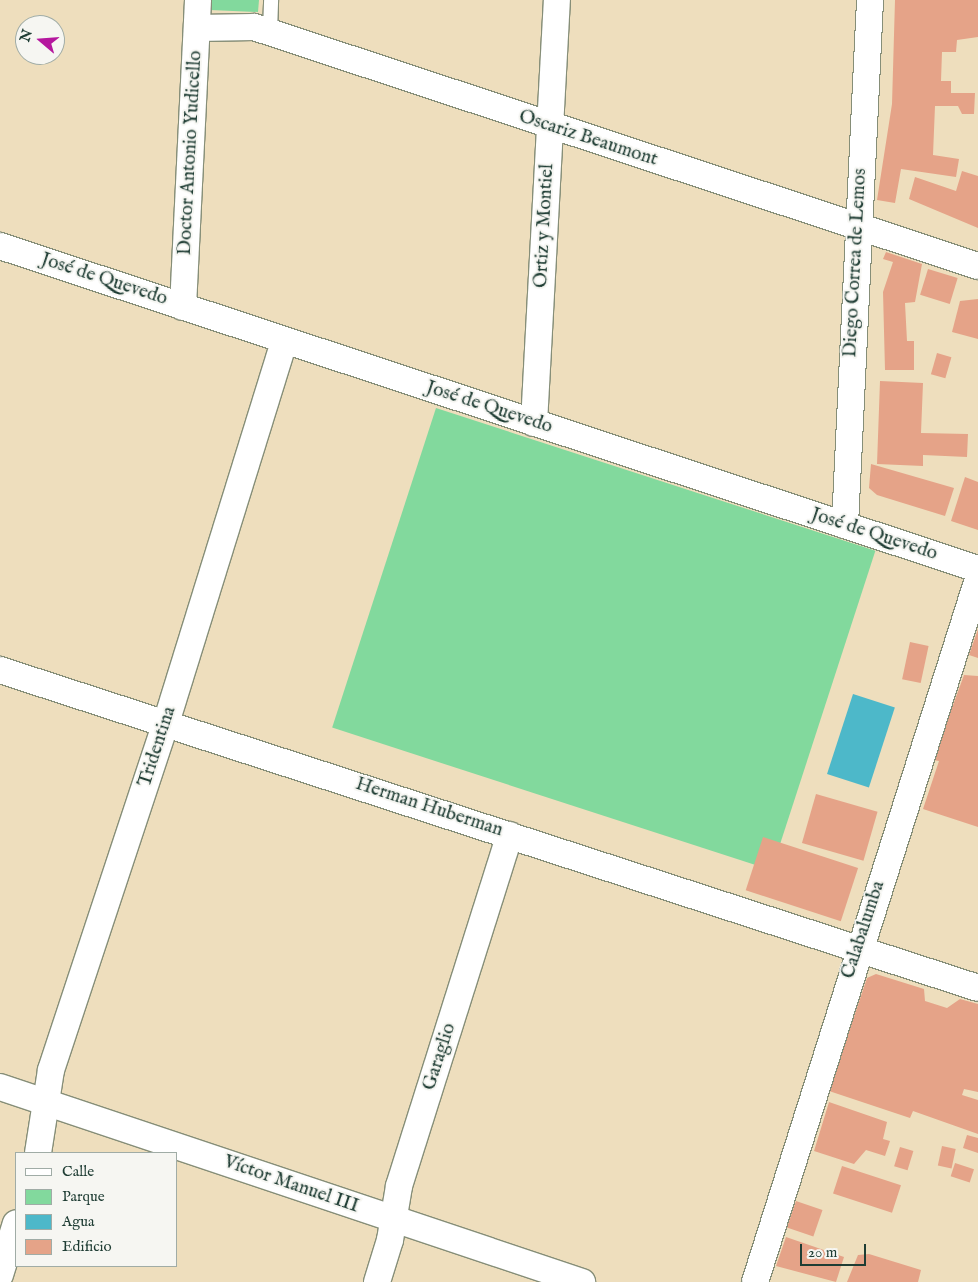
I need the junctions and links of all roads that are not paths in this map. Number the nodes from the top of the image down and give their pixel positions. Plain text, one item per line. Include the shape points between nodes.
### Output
1 (198, 0) edge
2 (271, 0) edge
3 (557, 0) edge
4 (870, 0) edge
5 (197, 28) junction
6 (270, 32) junction
7 (551, 128) junction
8 (857, 226) junction
9 (0, 246) edge
10 (978, 266) edge
11 (183, 306) junction
12 (284, 342) junction
13 (534, 423) junction
14 (845, 525) junction
15 (978, 569) edge
16 (978, 579) edge
17 (0, 670) edge
18 (166, 723) junction
19 (510, 835) junction
20 (858, 947) junction
21 (978, 988) edge
22 (0, 1087) edge
23 (47, 1102) junction
24 (38, 1152) edge
25 (394, 1220) junction
26 (15, 1226) edge
27 (0, 1275) edge
28 (377, 1282) edge
29 (582, 1282) edge
30 (755, 1282) edge

1 - 5 street, Doctor Antonio Yudicello
2 - 6 lane
3 - 7 street, Ortiz y Montiel
4 - 8 street, Diego Correa de Lemos
5 - 6 street, Oscariz Beaumont via 233,25
5 - 11 street, Doctor Antonio Yudicello
6 - 7 street, Oscariz Beaumont
7 - 8 street, Oscariz Beaumont
7 - 13 street, Ortiz y Montiel
8 - 10 street, Oscariz Beaumont
8 - 14 street, Diego Correa de Lemos
9 - 11 street, José de Quevedo
11 - 12 street, José de Quevedo
12 - 13 street, José de Quevedo
12 - 18 street, Tridentina
13 - 14 street, José de Quevedo
14 - 15 street, José de Quevedo
16 - 20 street, Calabalumba
17 - 18 street, Herman Huberman
18 - 19 street, Herman Huberman
18 - 23 street, Tridentina via 51,1070
19 - 20 street, Herman Huberman
19 - 25 street, Garaglio via 399,1186
20 - 21 street, Herman Huberman
20 - 30 street, Calabalumba
22 - 23 street, Víctor Manuel III
23 - 24 street, Tridentina
23 - 25 street, Víctor Manuel III
25 - 28 street, Garaglio
25 - 29 street, Víctor Manuel III
26 - 27 street

